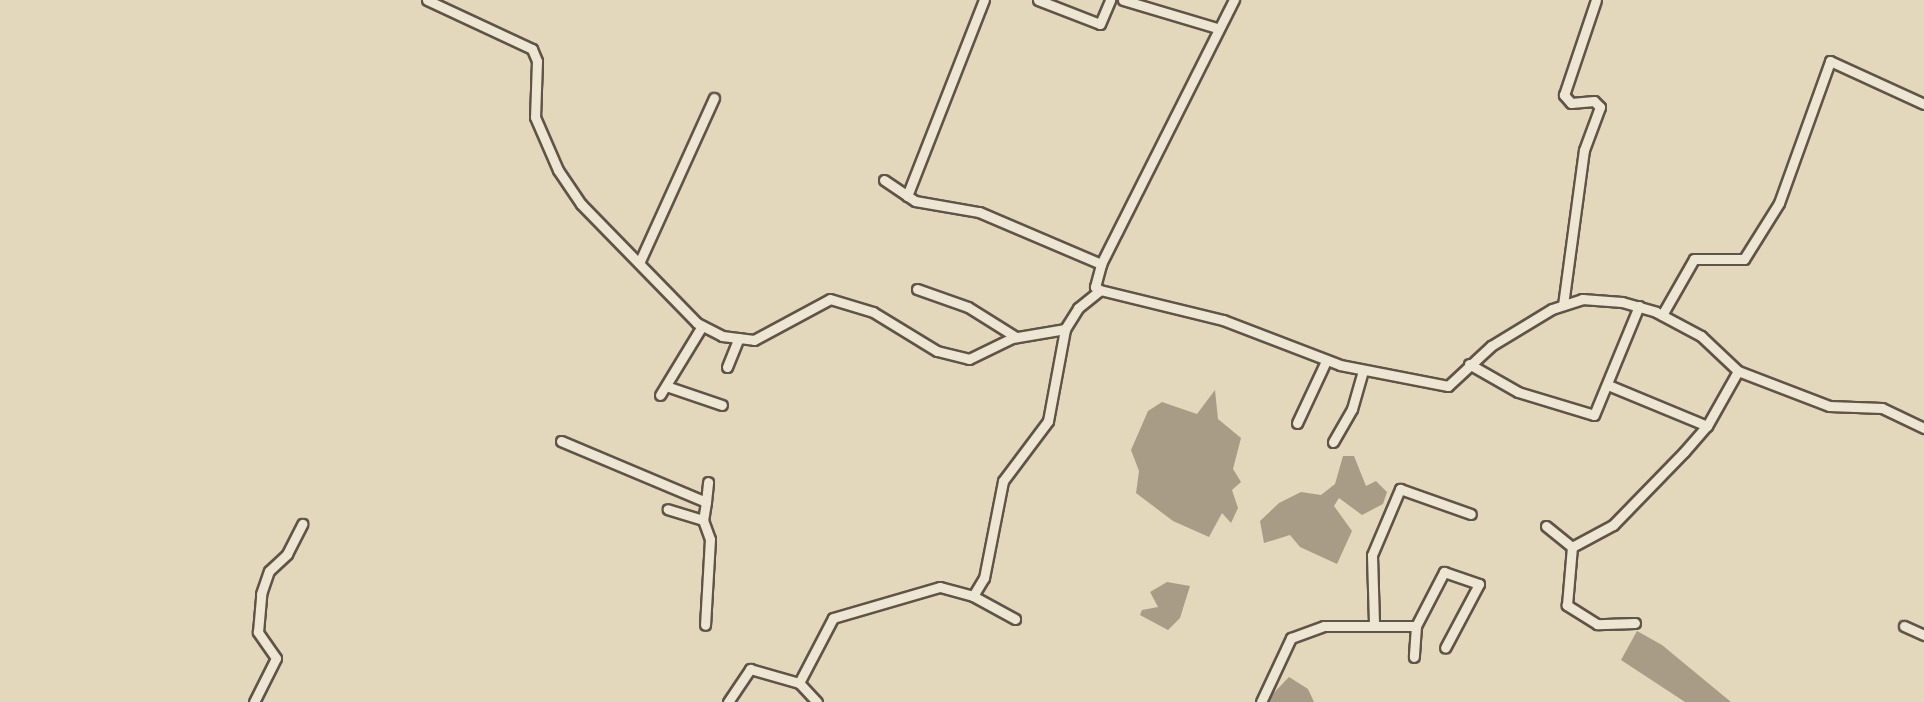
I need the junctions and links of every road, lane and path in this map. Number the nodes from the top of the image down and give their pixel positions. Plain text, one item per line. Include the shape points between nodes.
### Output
1 (427, 0) edge
2 (984, 0) edge
3 (1038, 0) edge
4 (1110, 0) edge
5 (1123, 0) edge
6 (1234, 0) edge
7 (1596, 0) edge
8 (1217, 28) junction
9 (714, 98) dead end
10 (1924, 104) edge
11 (884, 180) dead end
12 (907, 196) junction
13 (640, 261) junction
14 (1101, 264) junction
15 (917, 289) dead end
16 (1100, 290) junction
17 (1563, 305) junction
18 (1639, 306) junction
19 (1662, 315) junction
20 (702, 326) junction
21 (1065, 329) junction
22 (1016, 337) junction
23 (739, 338) junction
24 (1326, 361) junction
25 (1469, 364) junction
26 (727, 367) dead end
27 (1363, 371) junction
28 (1738, 371) junction
29 (1608, 385) junction
30 (722, 405) dead end
31 (1297, 423) dead end
32 (1707, 426) junction
33 (1924, 428) edge
34 (561, 441) dead end
35 (1333, 442) dead end
36 (708, 482) dead end
37 (706, 502) junction
38 (668, 509) dead end
39 (1471, 514) dead end
40 (703, 520) junction
41 (302, 524) dead end
42 (1546, 526) dead end
43 (1572, 547) junction
44 (973, 596) junction
45 (1015, 619) dead end
46 (1374, 623) junction
47 (1635, 623) dead end
48 (705, 625) dead end
49 (1416, 626) junction
50 (1904, 626) dead end
51 (1924, 635) edge
52 (1445, 648) dead end
53 (1414, 657) dead end
54 (799, 683) junction
55 (254, 702) edge
56 (728, 702) edge
57 (817, 702) edge
58 (1261, 702) edge

1 - 13 street via 532,49 537,61 535,117 548,152 581,204
2 - 12 street
3 - 4 street via 1100,24
5 - 8 street
6 - 8 street
7 - 17 street via 1564,95 1571,103 1594,101 1600,107 1584,150
8 - 14 street via 1209,56
9 - 13 street
10 - 19 street via 1830,61 1779,203 1744,259 1694,259
11 - 12 street
12 - 14 street via 979,212
13 - 20 street
14 - 16 street via 1095,287
15 - 22 street via 968,307
16 - 21 street via 1078,308
16 - 24 street via 1223,320
17 - 18 street via 1598,299
17 - 25 street via 1519,327
18 - 19 street
18 - 29 street
19 - 28 street via 1701,336
20 - 23 street
20 - 30 street via 663,390
21 - 22 street
21 - 44 street via 1048,421 1003,481 984,578
22 - 23 street via 969,359 937,351 873,312 830,299 789,325 754,340
23 - 26 street
24 - 27 street
24 - 31 street
25 - 27 street via 1448,386
25 - 29 street via 1518,392 1594,415
27 - 35 street via 1352,409
28 - 32 street
28 - 33 street via 1829,406 1882,408
29 - 32 street
32 - 43 street via 1613,525
34 - 37 street
36 - 37 street
37 - 40 street
38 - 40 street
39 - 46 street via 1400,489 1372,555
40 - 48 street via 710,539
41 - 55 street via 287,554 269,571 261,594 258,632 276,658
42 - 43 street
43 - 47 street via 1567,605 1597,624
44 - 45 street
44 - 54 street via 940,587 833,618
46 - 49 street
46 - 58 street via 1324,626 1291,638
49 - 52 street via 1444,572 1479,584
49 - 53 street
50 - 51 street
54 - 56 street via 750,669
54 - 57 street

